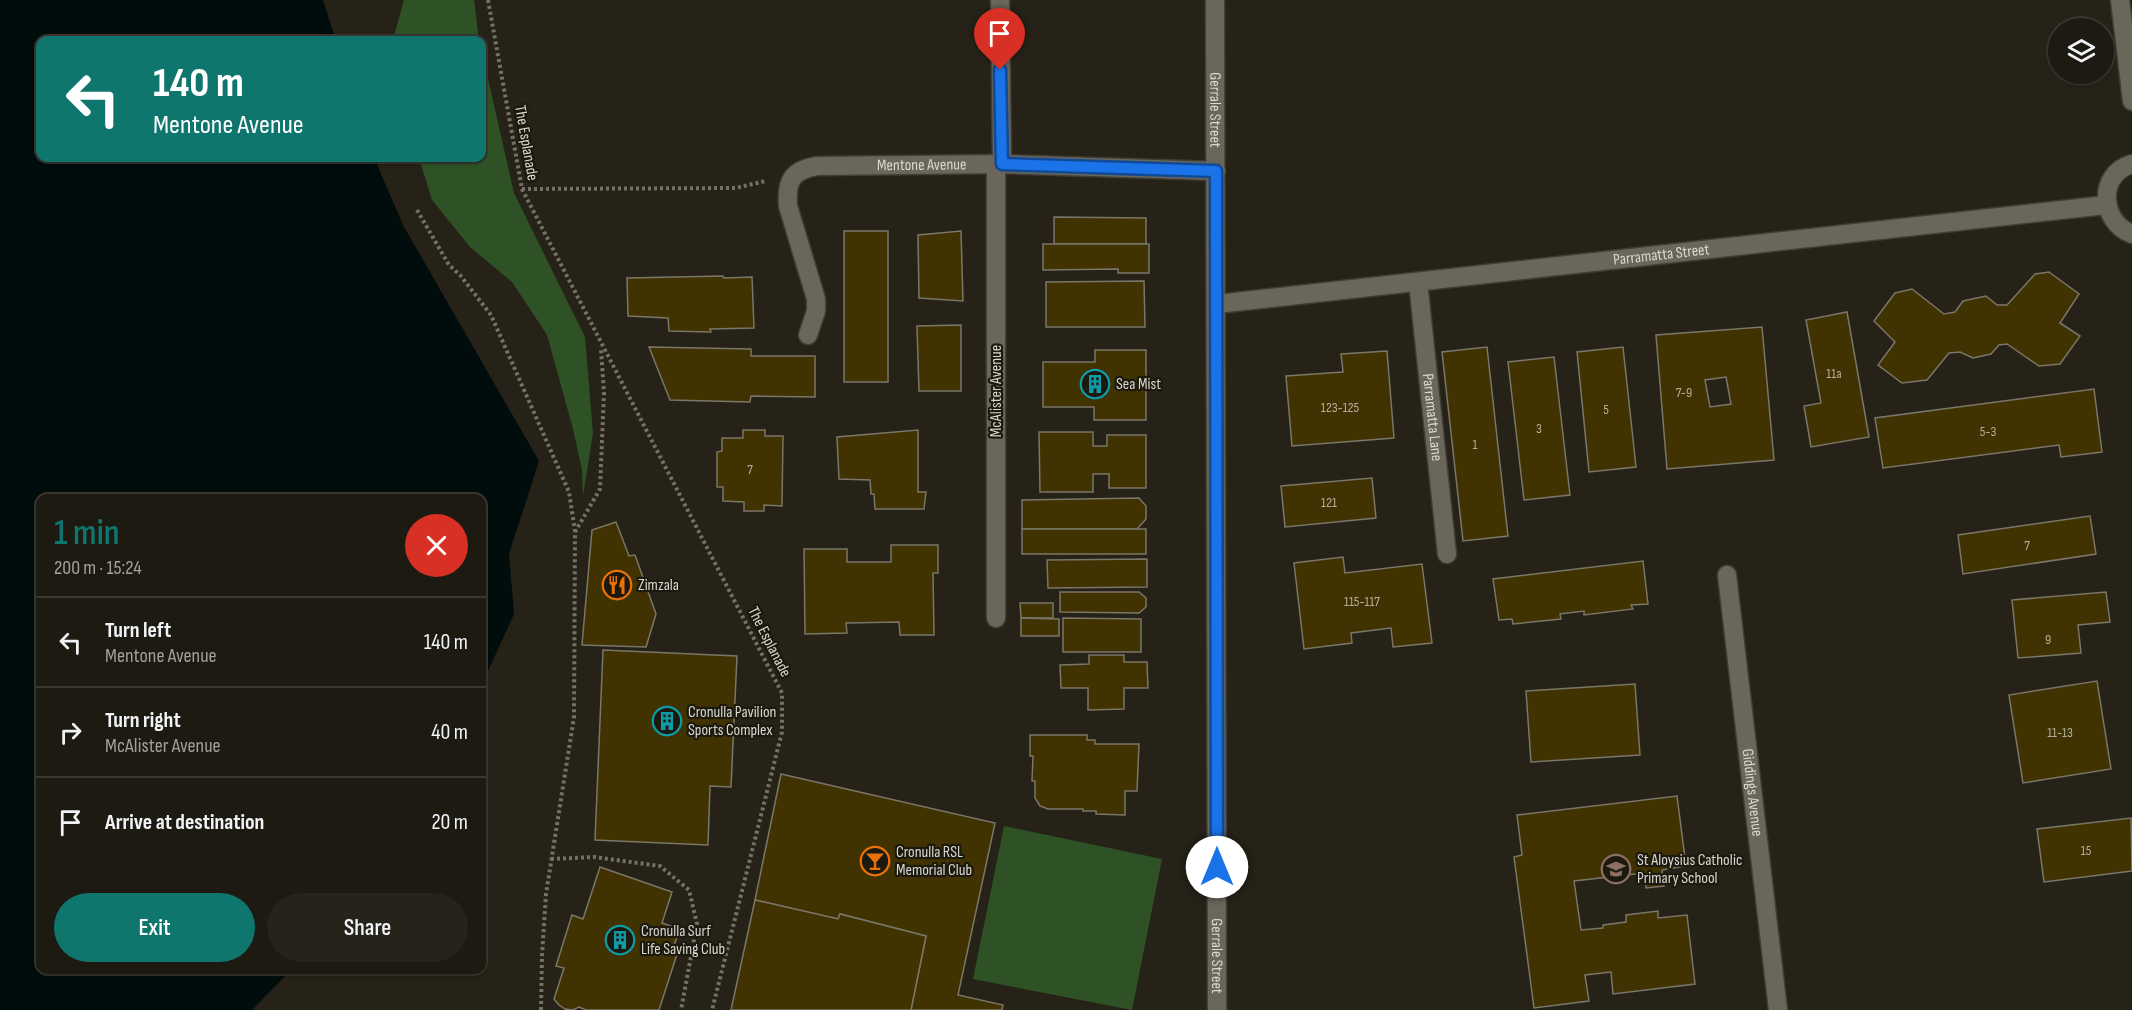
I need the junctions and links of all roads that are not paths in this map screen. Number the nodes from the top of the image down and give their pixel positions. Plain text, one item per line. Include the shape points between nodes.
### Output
1 (1000, 0) edge
2 (1215, 0) edge
3 (2120, 0) edge
4 (2132, 101) edge
5 (999, 164) junction
6 (2132, 164) edge
7 (1216, 171) junction
8 (2106, 205) junction
9 (2132, 234) edge
10 (1418, 282) junction
11 (1217, 304) junction
12 (808, 334) dead end
13 (1447, 554) dead end
14 (1727, 575) dead end
15 (996, 618) dead end
16 (1217, 1010) edge
17 (1778, 1010) edge

1 - 5 street, McAlister Avenue
2 - 7 street, Gerrale Street
3 - 4 street
5 - 7 street, Mentone Avenue
5 - 12 street, Mentone Avenue via 817,166 796,173 787,193 788,206 816,299
5 - 15 street, McAlister Avenue
6 - 8 street via 2117,172 2110,182
7 - 11 street, Gerrale Street
8 - 9 street via 2116,224
8 - 10 street, Parramatta Street
10 - 11 street, Parramatta Street
10 - 13 street, Parramatta Lane
11 - 16 street, Gerrale Street
14 - 17 street, Giddings Avenue

